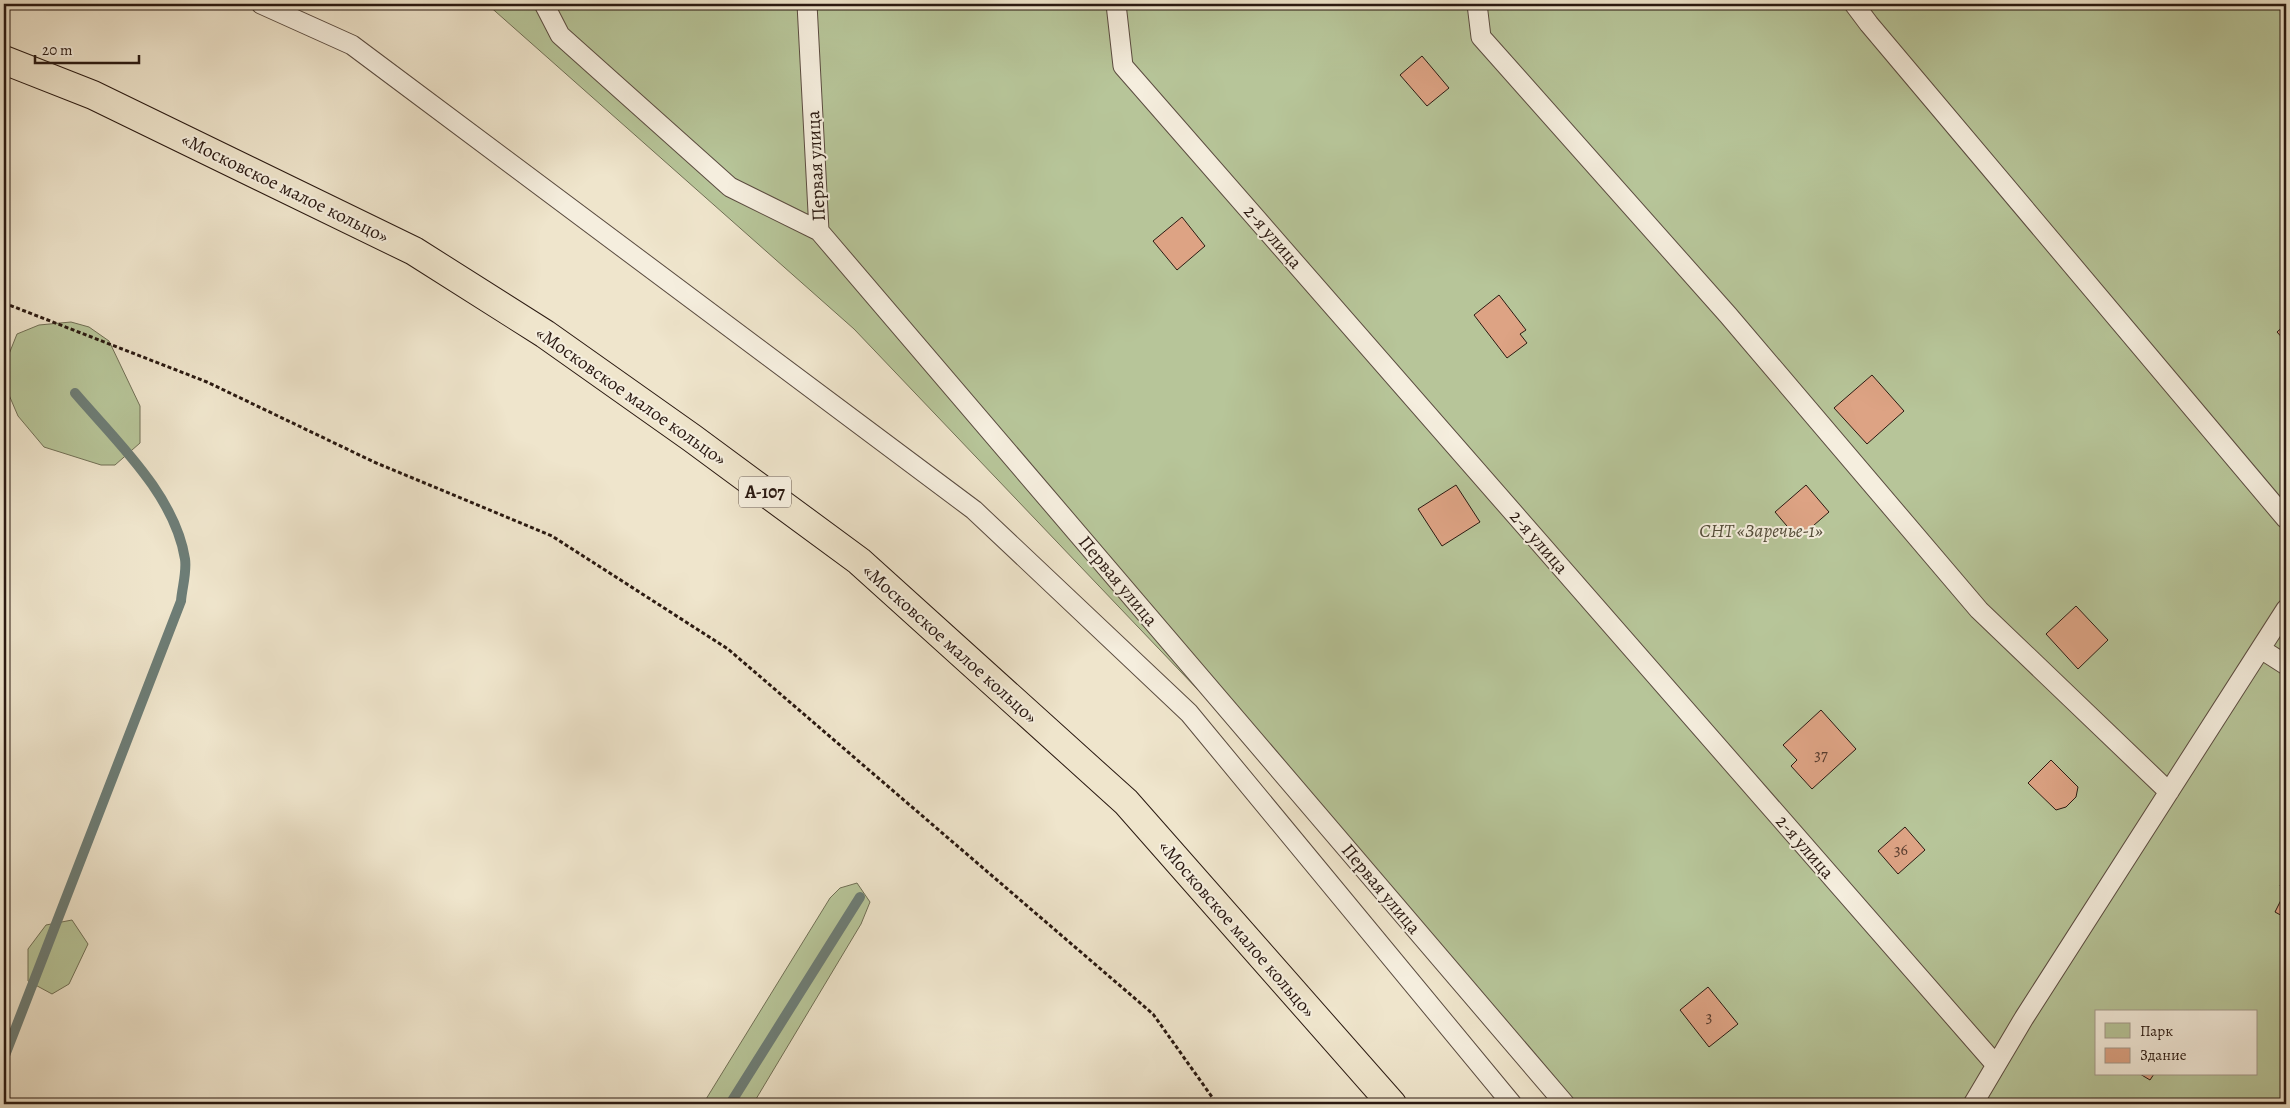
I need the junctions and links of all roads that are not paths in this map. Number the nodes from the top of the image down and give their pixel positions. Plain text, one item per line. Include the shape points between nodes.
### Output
1 (261, 4) edge
2 (544, 4) edge
3 (807, 4) edge
4 (1116, 4) edge
5 (1477, 4) edge
6 (1854, 4) edge
7 (4, 60) edge
8 (819, 231) junction
9 (2286, 519) edge
10 (2286, 609) edge
11 (2261, 649) junction
12 (2286, 665) edge
13 (2169, 792) junction
14 (1996, 1065) junction
15 (1392, 1104) edge
16 (1512, 1104) edge
17 (1565, 1104) edge
18 (1973, 1104) edge

1 - 16 lane via 352,45 974,510 1189,713
2 - 8 lane via 560,35 730,187
3 - 8 lane, Первая улица
4 - 14 lane, 2-я улица via 1123,66
5 - 13 lane via 1481,36 1728,315 1980,610
6 - 9 lane
7 - 15 highway, «Московское малое кольцо» / А-107 via 93,95 414,251 545,334 859,561 1126,802
8 - 17 lane, Первая улица
10 - 11 lane
11 - 12 lane
11 - 13 lane
13 - 14 lane
14 - 18 lane

